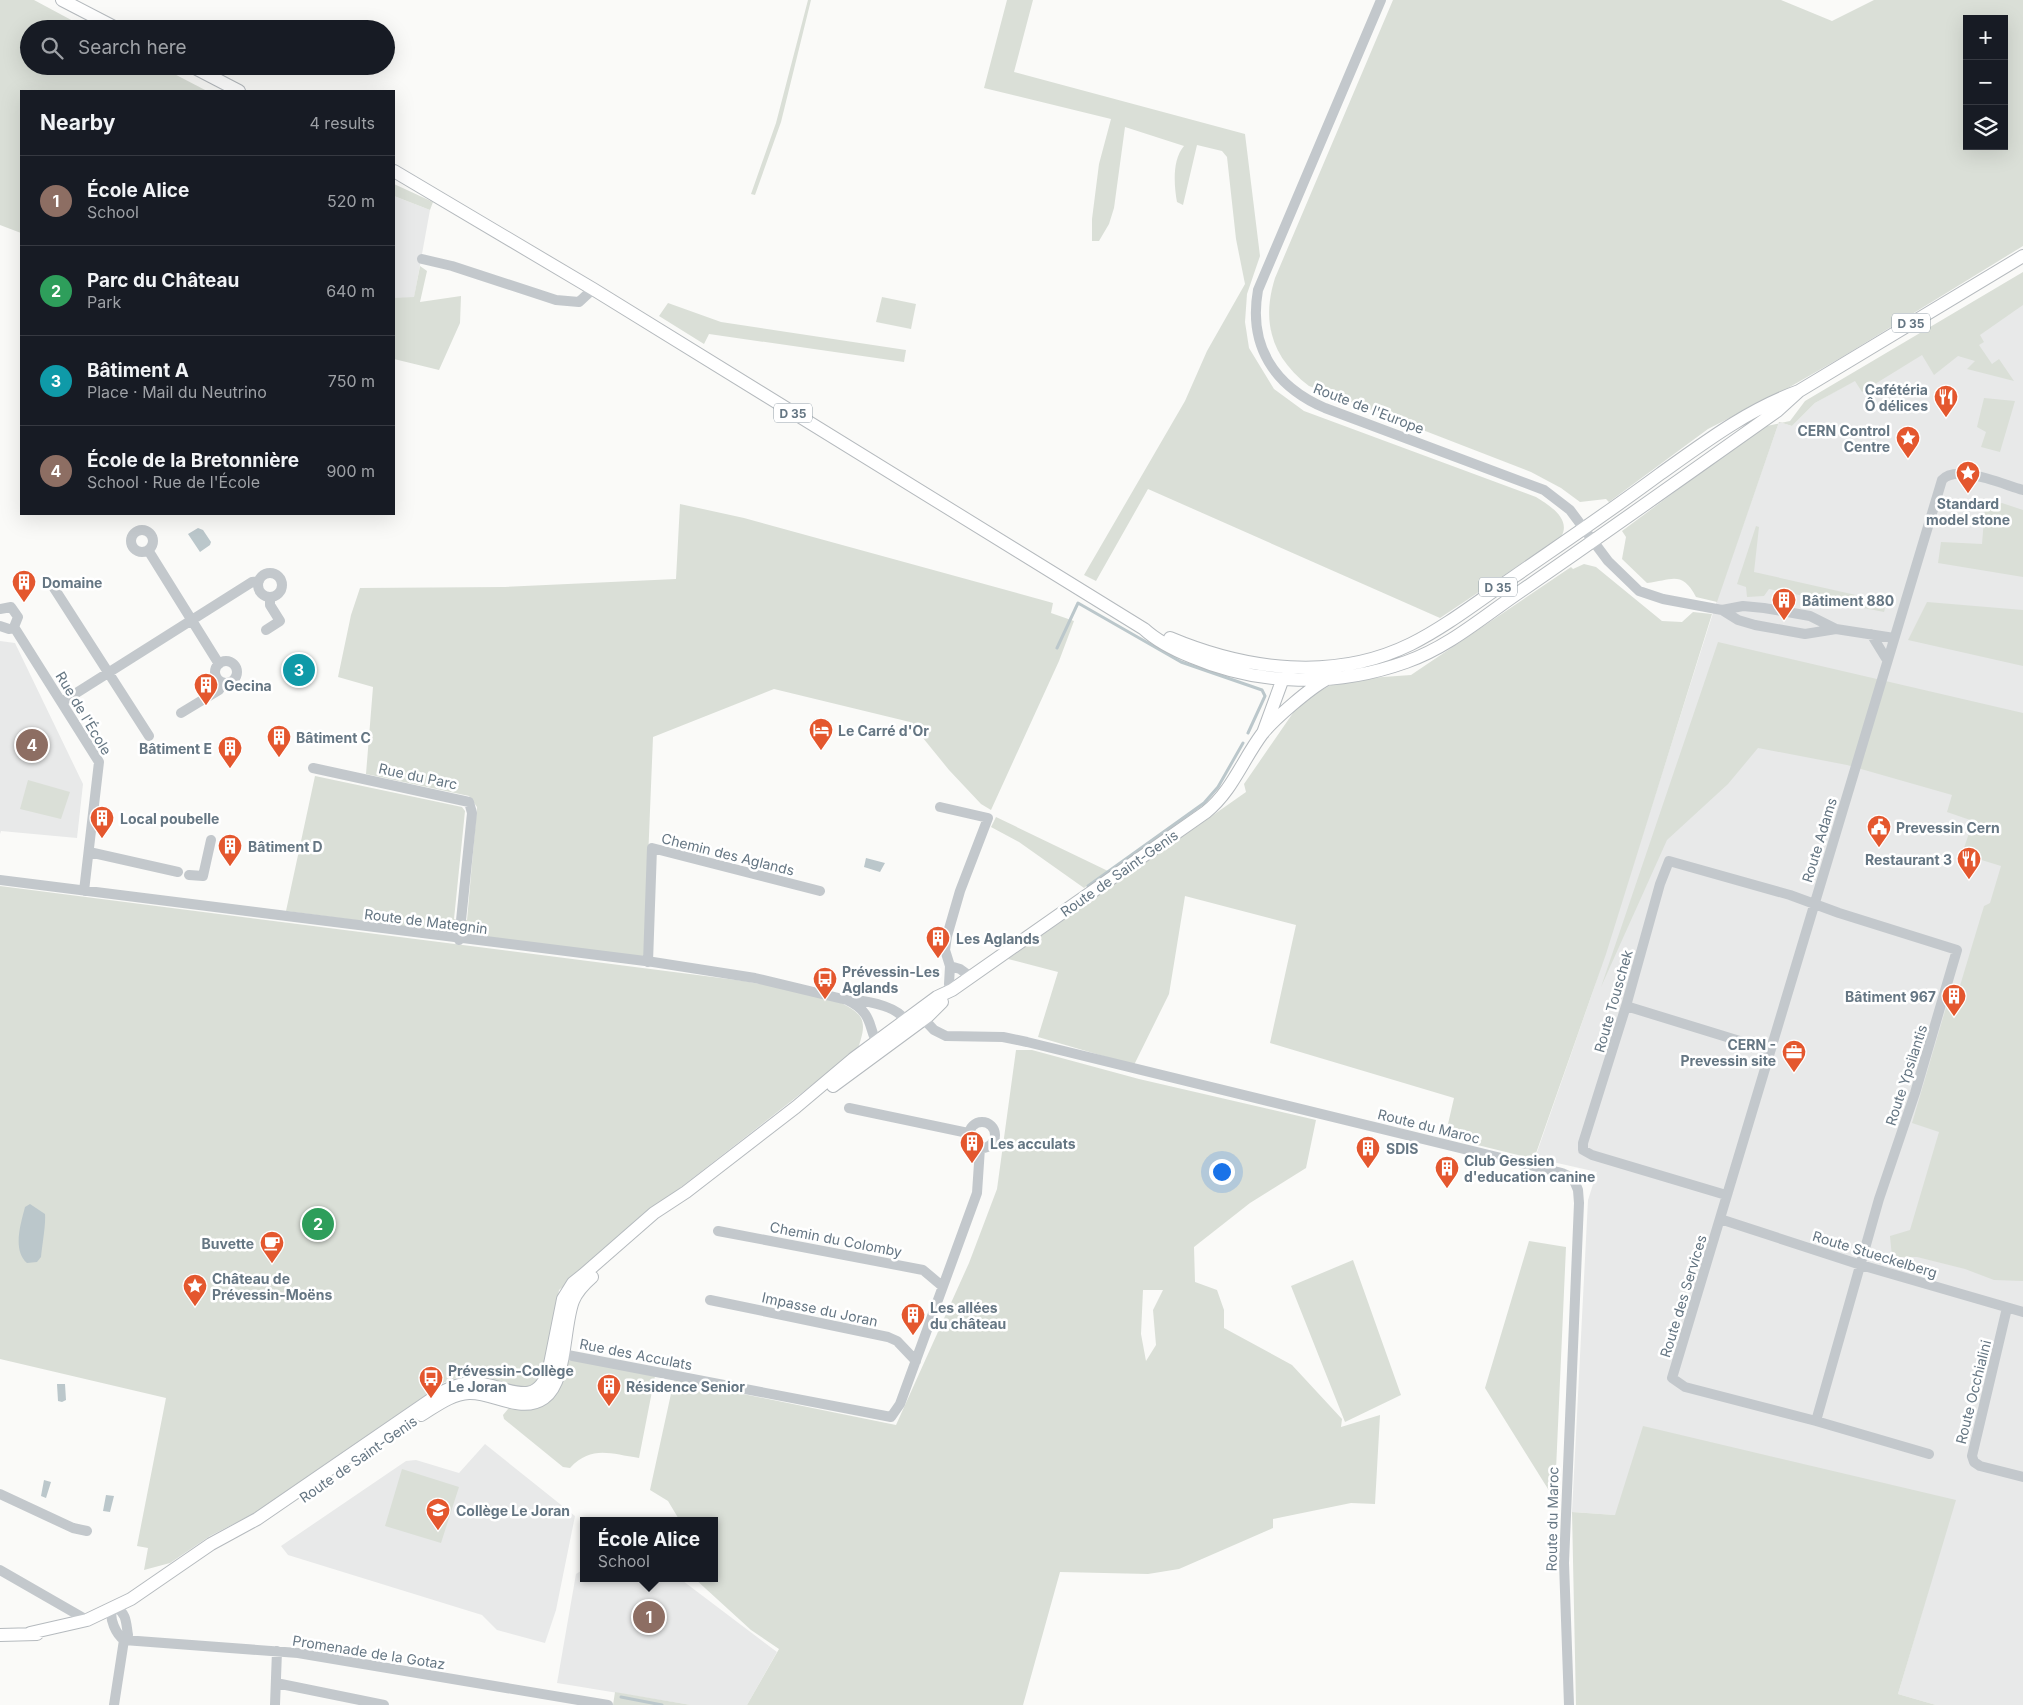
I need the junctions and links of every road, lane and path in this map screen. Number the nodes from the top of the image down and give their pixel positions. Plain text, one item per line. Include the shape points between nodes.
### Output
1 (62, 0) edge
2 (1381, 0) edge
3 (101, 20) edge
4 (208, 75) edge
5 (237, 90) edge
6 (395, 173) edge
7 (2023, 256) edge
8 (422, 259) dead end
9 (593, 289) junction
10 (1799, 391) junction
11 (2023, 490) edge
12 (1584, 529) junction
13 (1593, 542) junction
14 (148, 550) dead end
15 (259, 581) junction
16 (54, 588) dead end
17 (270, 597) junction
18 (0, 609) edge
19 (1722, 610) junction
20 (192, 619) junction
21 (0, 626) edge
22 (14, 627) junction
23 (1144, 629) junction
24 (1836, 629) junction
25 (266, 630) dead end
26 (1871, 634) junction
27 (1894, 638) junction
28 (1887, 660) junction
29 (219, 664) junction
30 (1294, 668) junction
31 (108, 672) junction
32 (1327, 679) junction
33 (1282, 680) junction
34 (1302, 680) junction
35 (223, 683) junction
36 (1297, 701) junction
37 (62, 702) junction
38 (181, 713) dead end
39 (1263, 733) junction
40 (149, 736) dead end
41 (313, 768) dead end
42 (940, 807) dead end
43 (211, 840) dead end
44 (88, 852) junction
45 (178, 872) dead end
46 (189, 875) dead end
47 (0, 880) edge
48 (820, 891) dead end
49 (84, 892) junction
50 (1814, 904) junction
51 (459, 940) junction
52 (648, 962) junction
53 (950, 966) junction
54 (971, 977) junction
55 (952, 990) junction
56 (847, 1000) junction
57 (1626, 1006) junction
58 (921, 1015) junction
59 (907, 1025) junction
60 (882, 1043) junction
61 (1769, 1050) junction
62 (849, 1108) dead end
63 (968, 1133) junction
64 (980, 1148) junction
65 (1726, 1196) junction
66 (1720, 1219) junction
67 (718, 1231) dead end
68 (1861, 1265) junction
69 (942, 1286) junction
70 (710, 1300) dead end
71 (2008, 1308) junction
72 (2023, 1312) edge
73 (558, 1353) junction
74 (916, 1361) junction
75 (1816, 1421) junction
76 (1928, 1454) dead end
77 (2023, 1477) edge
78 (0, 1494) edge
79 (87, 1531) dead end
80 (0, 1570) edge
81 (116, 1612) junction
82 (86, 1620) junction
83 (30, 1633) junction
84 (0, 1635) edge
85 (124, 1640) junction
86 (277, 1651) junction
87 (276, 1683) junction
88 (114, 1705) edge
89 (275, 1705) edge
90 (384, 1705) edge
91 (608, 1705) edge
92 (1569, 1705) edge

1 - 3 main road
2 - 12 street, Route de l'Europe via 1262,278 1255,311 1261,348 1282,380 1311,402 1544,490 1570,510
4 - 5 main road
6 - 9 main road, D 35
7 - 10 main road, D 35
8 - 9 street via 556,300 579,302
9 - 23 main road, D 35
10 - 12 main road, D 35 via 1772,401 1728,425
10 - 13 main road, D 35
11 - 27 street, Route Adams via 1968,474 1952,473 1942,480
12 - 13 street, Route de l'Europe
12 - 30 main road, D 35 via 1410,644 1350,664
13 - 19 street, Route de l'Europe via 1611,565 1639,591
13 - 32 main road, D 35 via 1442,646 1392,667
14 - 20 street
15 - 17 street via 259,590
15 - 17 street via 268,573 279,576 282,583 280,591
15 - 20 street via 252,582
16 - 31 street
17 - 25 street via 270,605 280,621
18 - 22 street, Rue de l'École via 7,606 16,611 18,617
19 - 24 street via 1743,606 1810,616
19 - 24 street via 1738,620 1805,634
20 - 29 street
20 - 31 street
21 - 22 street
22 - 37 street, Rue de l'École
23 - 30 main road, D 35 via 1210,653
23 - 33 main road, D 35 via 1155,639 1207,663 1239,673
24 - 26 street
26 - 27 street
26 - 28 street
27 - 28 street, Route Adams
28 - 50 street, Route Adams
29 - 35 street via 215,669 216,676
29 - 35 street via 232,663 237,670 232,682
30 - 33 main road
30 - 34 main road
31 - 37 street
31 - 40 street
32 - 34 main road, D 35
32 - 36 main road, Route de Saint-Genis
33 - 34 main road, D 35
33 - 39 main road, Route de Saint-Genis
34 - 36 main road
35 - 38 street via 219,690
36 - 39 main road, Route de Saint-Genis
37 - 44 street, Rue de l'École via 99,762
39 - 54 main road, Route de Saint-Genis via 1235,780 1214,806
41 - 51 street, Rue du Parc via 468,802 472,813
42 - 53 street via 988,818 947,936
43 - 46 street via 203,876
44 - 45 street
44 - 49 street, Rue de l'École
47 - 49 street, Route de Mategnin
48 - 52 street, Chemin des Aglands via 652,848
49 - 51 street, Route de Mategnin
50 - 57 street, Route Touschek via 1669,861
50 - 61 street, Route Adams
50 - 68 street, Route Ypsilantis via 1957,950
51 - 52 street, Route de Mategnin
52 - 56 street, Route de Mategnin via 755,978
53 - 54 street
53 - 55 street via 948,977
54 - 55 main road, Route de Saint-Genis
55 - 58 main road, Route de Saint-Genis
56 - 59 street, Route de Mategnin via 864,1001 885,1008
56 - 60 street, Route de Mategnin via 866,1013
57 - 61 street
57 - 65 street, Route Touschek via 1582,1143 1583,1150
58 - 59 main road, Route de Saint-Genis
58 - 92 street, Route du Maroc via 934,1030 946,1036 1027,1042 1573,1178 1579,1203 1564,1563
59 - 60 main road, Route de Saint-Genis
60 - 73 main road, Route de Saint-Genis via 811,1092 686,1192 578,1292
61 - 65 street, Route Adams
62 - 63 street
63 - 64 street via 970,1142
63 - 64 street via 978,1122 986,1122 993,1128 994,1140 987,1147
64 - 69 street via 977,1193
65 - 66 street, Route Adams
66 - 68 street, Route Stueckelberg
66 - 75 street, Route des Services via 1672,1378 1685,1387
67 - 69 street, Chemin du Colomby via 923,1270
68 - 71 street, Route Stueckelberg
68 - 75 street
69 - 74 street
70 - 74 street, Impasse du Joran via 888,1337 897,1341
71 - 72 street, Route Stueckelberg
71 - 77 street, Route Occhialini via 1972,1456 1980,1466
73 - 74 street, Rue des Acculats via 891,1417 897,1411
73 - 81 main road, Route de Saint-Genis via 552,1389 538,1402 518,1403 470,1393 449,1398 389,1434 269,1520
75 - 76 street, Route des Services
78 - 79 street via 73,1528
80 - 82 street
81 - 82 main road, Route de Saint-Genis
81 - 83 main road, Route de Saint-Genis via 63,1633
81 - 85 street via 120,1637
82 - 83 main road, Route de Saint-Genis
83 - 84 main road, Route de Saint-Genis
85 - 86 street, Promenade de la Gotaz
85 - 88 street
86 - 87 street
86 - 91 street, Promenade de la Gotaz
87 - 89 street
87 - 90 street

